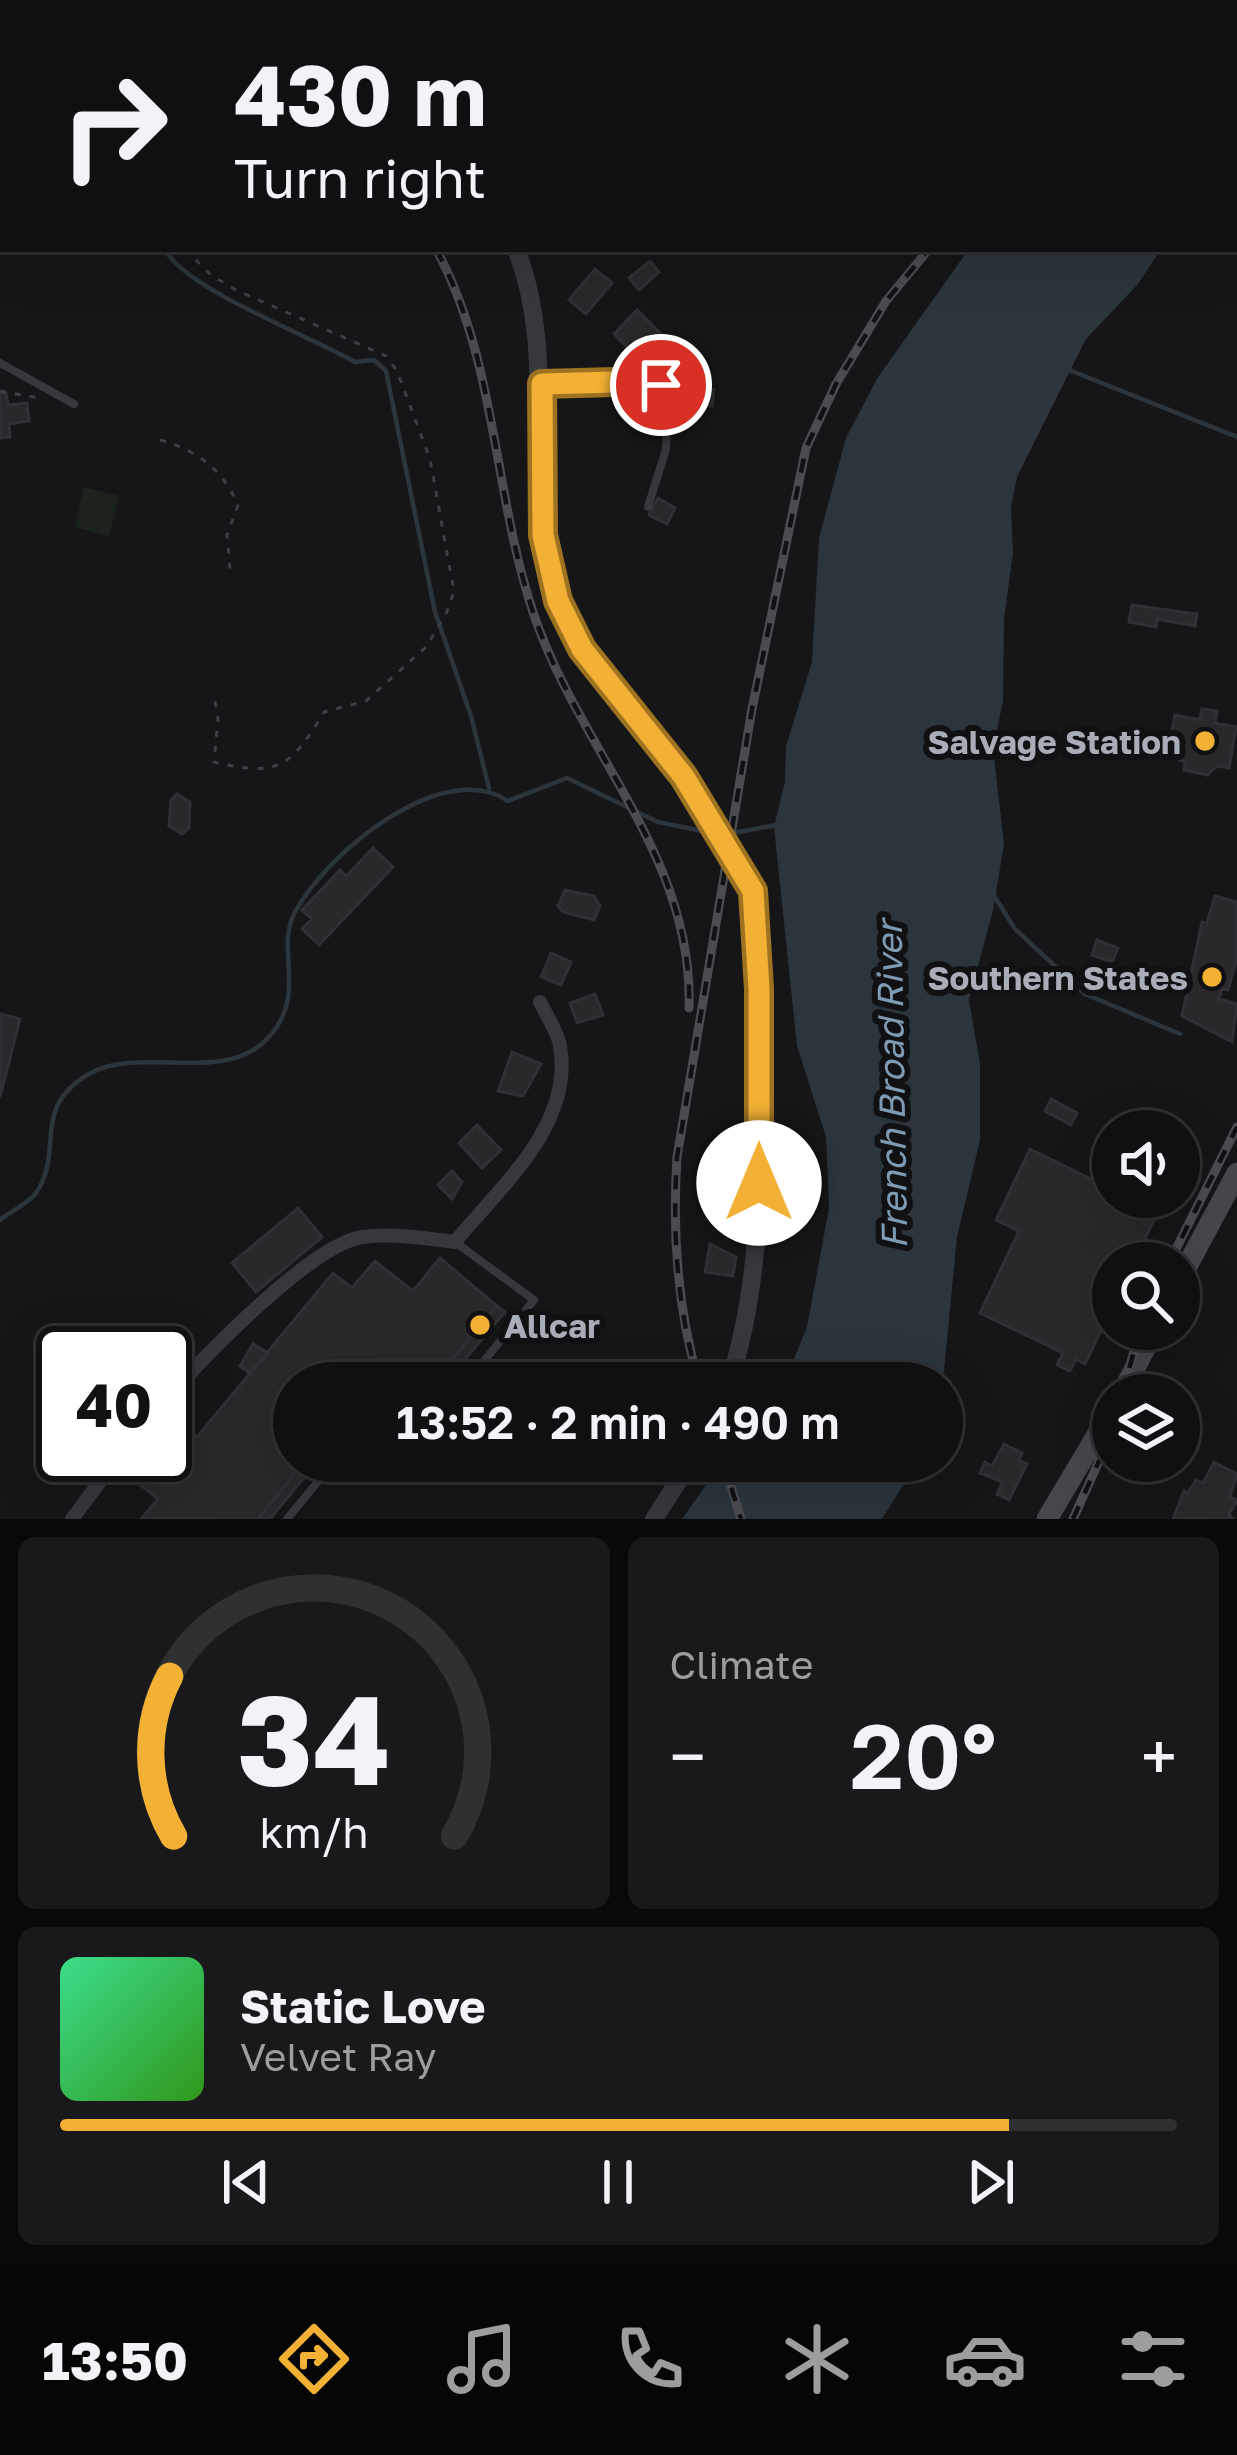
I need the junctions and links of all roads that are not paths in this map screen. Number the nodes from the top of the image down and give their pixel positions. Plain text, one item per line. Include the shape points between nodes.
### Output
1 (517, 252) edge
2 (0, 363) edge
3 (542, 384) junction
4 (74, 404) dead end
5 (648, 507) dead end
6 (540, 1002) dead end
7 (1237, 1173) edge
8 (455, 1242) junction
9 (1200, 1242) edge
10 (483, 1362) edge
11 (733, 1362) edge
12 (192, 1372) edge
13 (1092, 1444) edge
14 (100, 1482) edge
15 (318, 1482) edge
16 (678, 1482) edge
17 (72, 1519) edge
18 (287, 1519) edge
19 (655, 1519) edge
20 (1048, 1519) edge

1 - 3 street via 531,292
2 - 4 lane
3 - 5 lane via 650,381 668,393 667,449
3 - 11 street via 543,535 558,601 582,649 684,777 753,891 759,1183 755,1259
6 - 8 street via 560,1045 556,1108
7 - 9 main road
8 - 10 lane via 534,1300
8 - 12 street via 360,1237 334,1247
13 - 20 main road
14 - 17 street
15 - 18 lane
16 - 19 street

